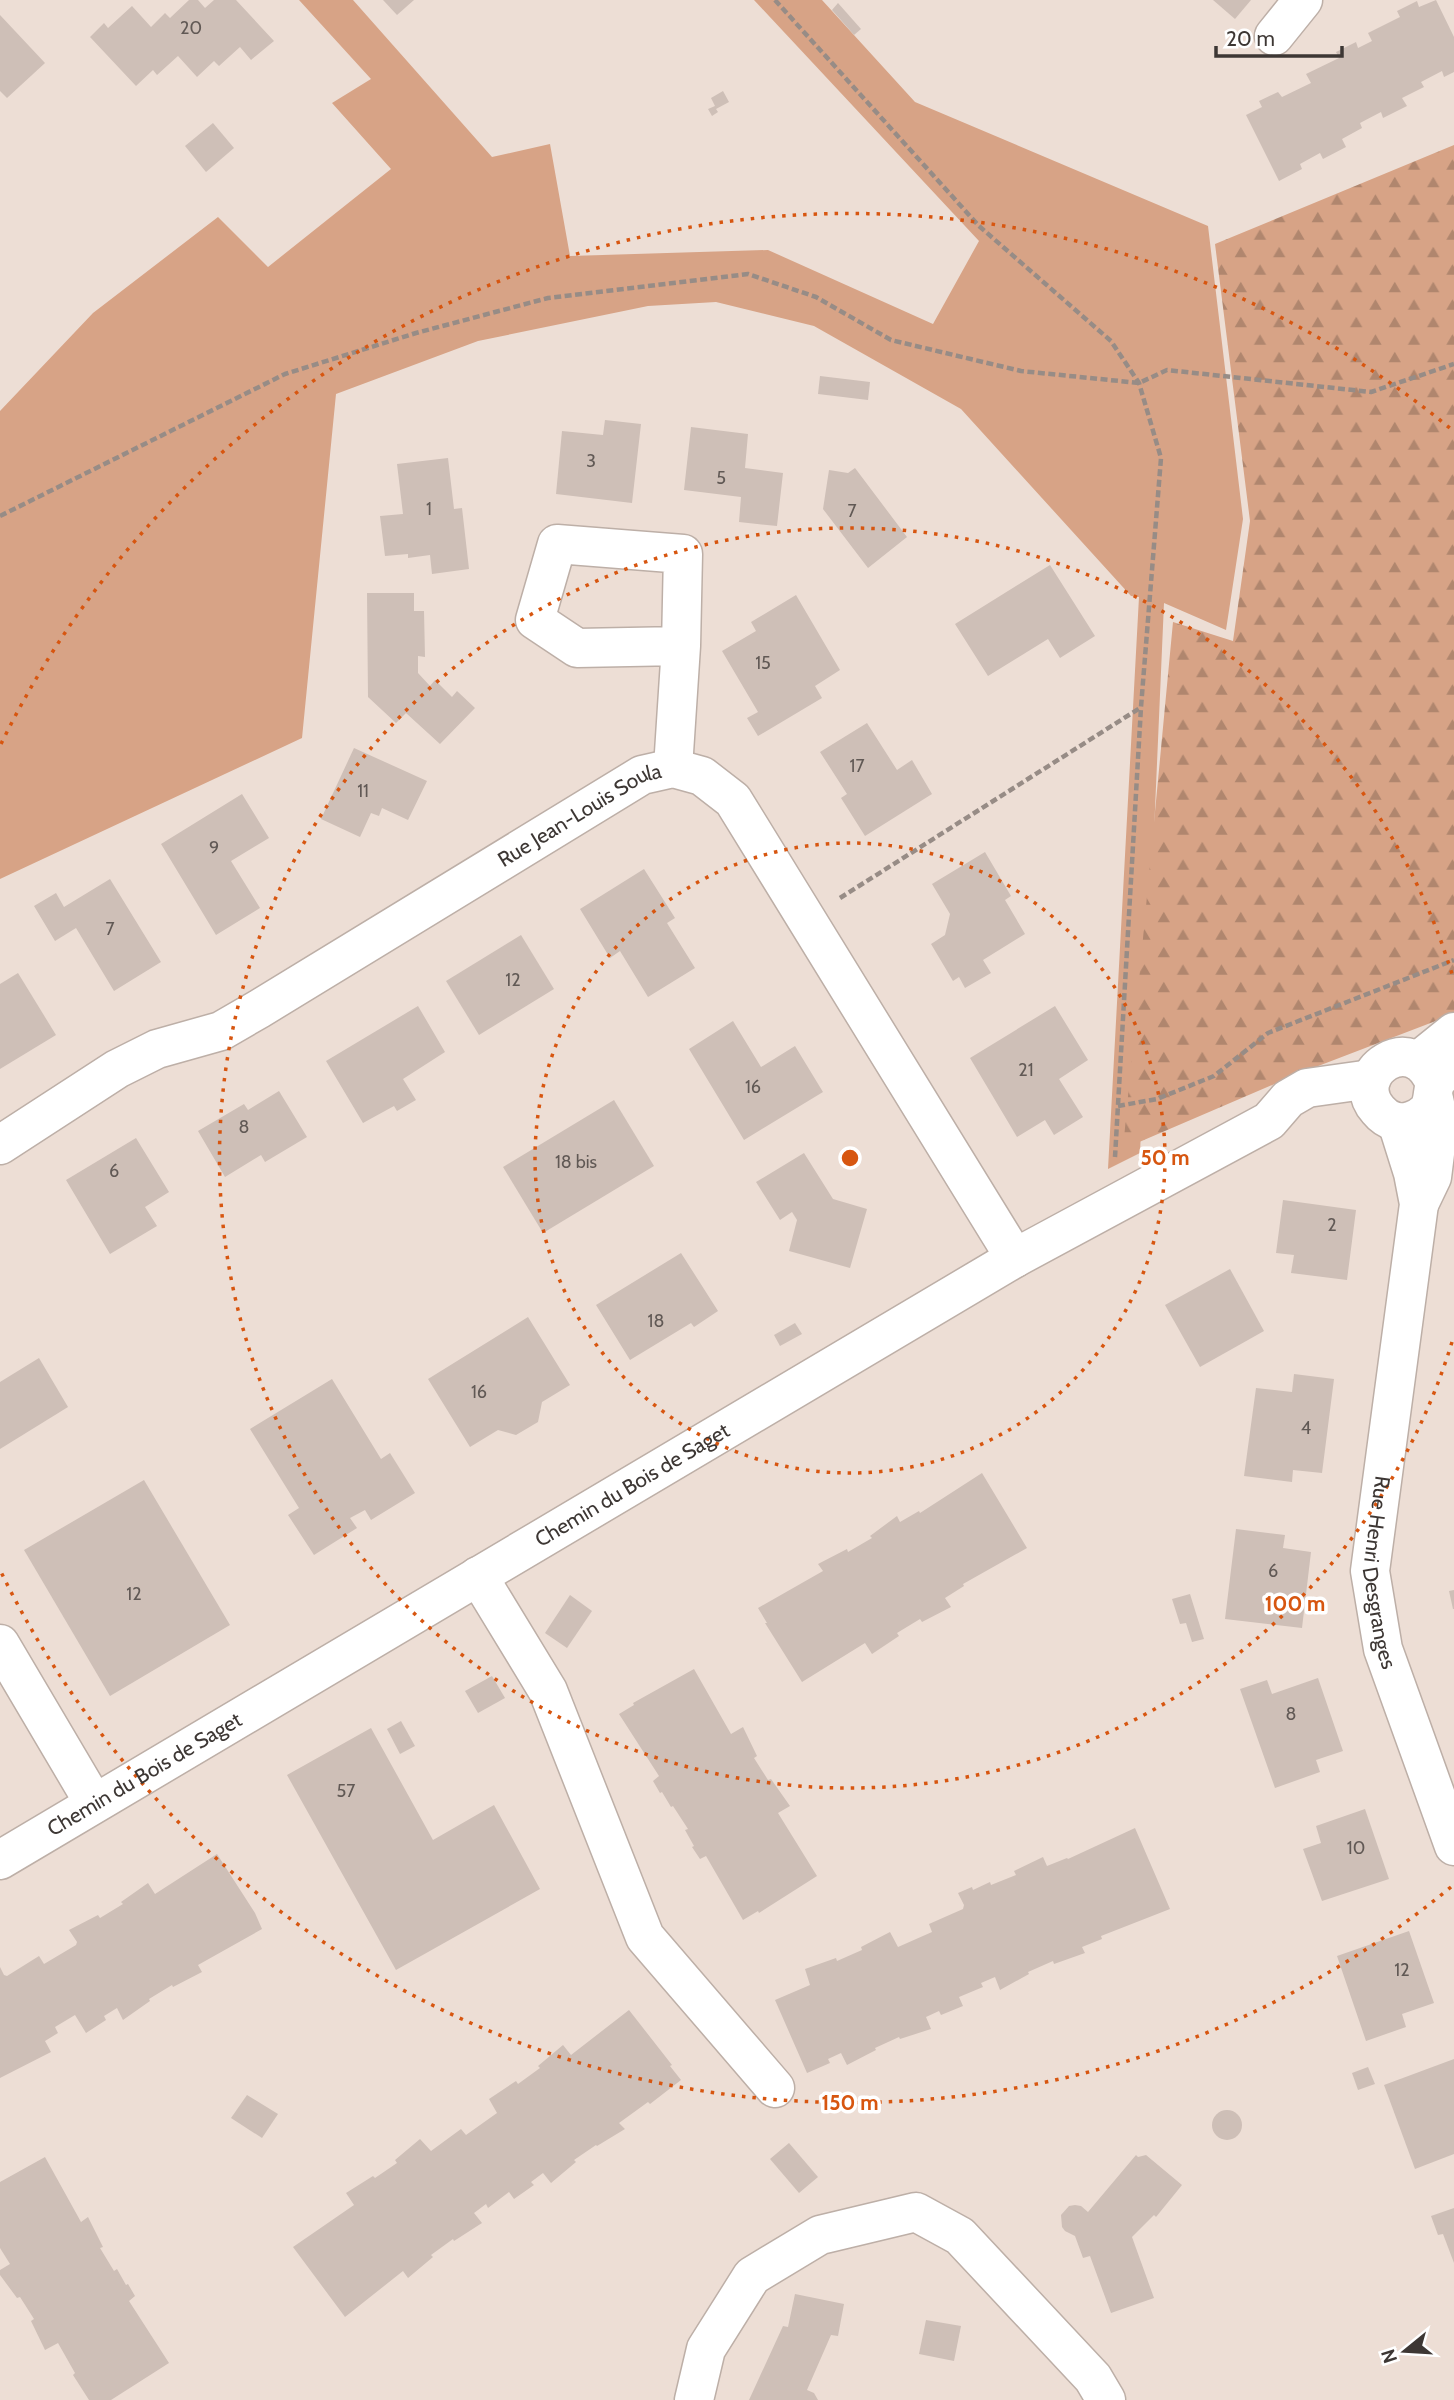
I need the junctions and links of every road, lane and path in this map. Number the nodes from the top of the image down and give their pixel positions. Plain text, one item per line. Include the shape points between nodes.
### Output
1 (775, 0) edge
2 (1303, 0) edge
3 (1274, 36) dead end
4 (1454, 364) edge
5 (1139, 383) junction
6 (0, 516) edge
7 (681, 646) dead end
8 (1141, 707) junction
9 (673, 768) junction
10 (807, 919) junction
11 (1454, 960) edge
12 (1454, 1032) edge
13 (1435, 1076) edge
14 (1381, 1102) junction
15 (1118, 1106) junction
16 (0, 1144) edge
17 (1419, 1204) junction
18 (1108, 1206) junction
19 (1015, 1258) junction
20 (478, 1576) junction
21 (0, 1644) edge
22 (94, 1803) junction
23 (1454, 1846) edge
24 (0, 1860) edge
25 (775, 2088) dead end
26 (694, 2400) edge
27 (1107, 2400) edge

1 - 5 path via 979,226 1111,341
2 - 3 street
4 - 5 path via 1371,392 1167,370
5 - 6 path via 1021,371 891,340 816,297 748,274 548,298 285,374
5 - 8 path via 1161,458
7 - 9 street
8 - 10 path
8 - 15 path
9 - 10 street, Rue Jean-Louis Soula via 702,776 733,800
9 - 16 street, Rue Jean-Louis Soula via 642,775 221,1031 157,1049 117,1069
10 - 19 street, Rue Jean-Louis Soula
11 - 15 path via 1268,1033 1214,1076 1157,1099
12 - 13 street, Chemin du Bois de Saget
13 - 14 street, Chemin du Bois de Saget via 1425,1113 1413,1121
13 - 14 street via 1404,1056 1390,1059 1378,1067
13 - 17 street, Rue Henri Desgranges via 1440,1122 1432,1177
14 - 17 street, Rue Henri Desgranges via 1413,1173
14 - 18 street, Chemin du Bois de Saget via 1307,1088 1288,1099 1269,1121
15 - 18 path
17 - 23 street, Rue Henri Desgranges via 1370,1571 1383,1649
18 - 19 street, Chemin du Bois de Saget
19 - 20 street, Chemin du Bois de Saget
20 - 22 street, Chemin du Bois de Saget
20 - 25 street via 548,1690 645,1937
21 - 22 street
22 - 24 street, Chemin du Bois de Saget
26 - 27 street via 706,2349 752,2276 820,2235 916,2212 960,2236 1093,2378

